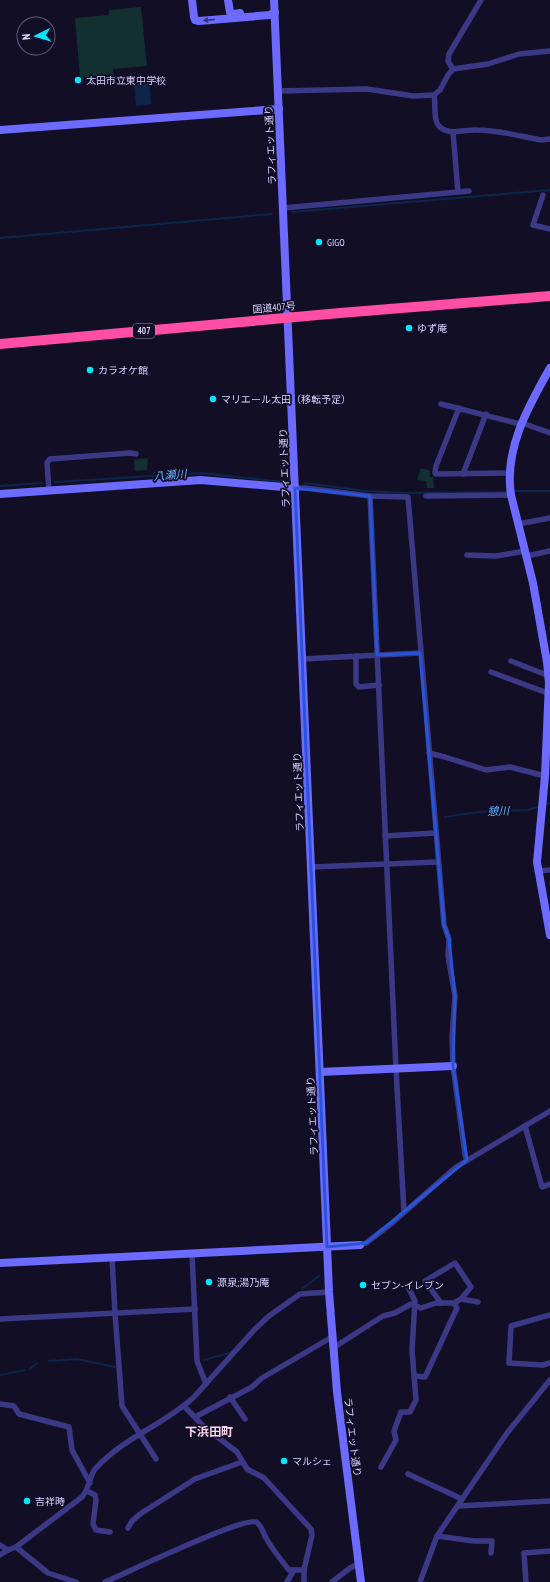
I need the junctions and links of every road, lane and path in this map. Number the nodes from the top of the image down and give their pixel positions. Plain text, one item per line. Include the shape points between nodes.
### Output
1 (192, 0) edge
2 (228, 0) edge
3 (274, 0) edge
4 (481, 0) edge
5 (275, 12) junction
6 (550, 51) edge
7 (453, 69) junction
8 (278, 91) junction
9 (434, 95) junction
10 (279, 109) junction
11 (0, 130) edge
12 (453, 132) junction
13 (550, 139) edge
14 (469, 191) dead end
15 (458, 192) junction
16 (543, 195) dead end
17 (283, 208) junction
18 (550, 230) edge
19 (550, 296) edge
20 (288, 318) junction
21 (0, 344) edge
22 (550, 368) edge
23 (441, 404) dead end
24 (459, 408) junction
25 (486, 414) junction
26 (521, 424) junction
27 (550, 433) edge
28 (136, 454) dead end
29 (510, 473) junction
30 (463, 474) junction
31 (295, 488) junction
32 (49, 491) junction
33 (0, 494) edge
34 (511, 495) junction
35 (370, 496) junction
36 (426, 496) dead end
37 (550, 518) edge
38 (518, 524) junction
39 (550, 552) edge
40 (526, 553) junction
41 (467, 555) dead end
42 (420, 653) junction
43 (377, 655) junction
44 (356, 656) junction
45 (302, 659) junction
46 (511, 661) dead end
47 (491, 672) dead end
48 (548, 676) junction
49 (379, 685) junction
50 (550, 694) edge
51 (429, 754) junction
52 (545, 776) junction
53 (435, 833) junction
54 (385, 836) junction
55 (438, 862) junction
56 (386, 865) junction
57 (311, 867) junction
58 (550, 870) edge
59 (538, 871) junction
60 (550, 935) edge
61 (454, 1066) junction
62 (396, 1068) junction
63 (320, 1072) junction
64 (550, 1111) edge
65 (525, 1126) junction
66 (467, 1160) junction
67 (550, 1184) edge
68 (404, 1212) junction
69 (360, 1245) joint
70 (327, 1247) junction
71 (192, 1253) junction
72 (112, 1257) junction
73 (0, 1263) edge
74 (409, 1289) dead end
75 (330, 1292) junction
76 (461, 1299) junction
77 (478, 1302) dead end
78 (441, 1303) junction
79 (454, 1303) junction
80 (415, 1306) junction
81 (195, 1309) junction
82 (115, 1313) junction
83 (550, 1315) edge
84 (0, 1319) edge
85 (332, 1337) junction
86 (333, 1348) junction
87 (550, 1363) edge
88 (415, 1376) junction
89 (550, 1380) edge
90 (206, 1384) junction
91 (230, 1398) junction
92 (0, 1404) edge
93 (184, 1406) junction
94 (195, 1418) junction
95 (245, 1419) dead end
96 (140, 1433) junction
97 (156, 1459) dead end
98 (242, 1462) junction
99 (381, 1467) dead end
100 (408, 1474) dead end
101 (90, 1483) junction
102 (87, 1491) junction
103 (462, 1499) junction
104 (550, 1501) edge
105 (458, 1506) junction
106 (128, 1528) dead end
107 (110, 1532) dead end
108 (437, 1536) junction
109 (0, 1545) edge
110 (16, 1547) junction
111 (8, 1550) junction
112 (550, 1551) edge
113 (491, 1553) dead end
114 (0, 1555) edge
115 (358, 1564) junction
116 (294, 1570) junction
117 (304, 1570) junction
118 (73, 1582) edge
119 (105, 1582) edge
120 (287, 1582) edge
121 (304, 1582) edge
122 (332, 1582) edge
123 (361, 1582) edge
124 (420, 1582) edge
125 (526, 1582) edge

5 -> 1 street via 270,15 199,21 195,20
2 - 5 street via 229,9 234,14
3 - 5 street, ラフィエット通り
4 - 7 street via 449,54 448,61
5 - 8 street, ラフィエット通り
6 - 7 street via 518,54 488,64
7 - 9 street
8 - 9 street via 367,89 413,96
8 - 10 street, ラフィエット通り
9 - 12 street via 437,123
10 - 11 street
10 - 17 street, ラフィエット通り
12 - 13 street via 479,130 541,140
12 - 15 street
14 - 15 street
15 - 17 street
16 - 18 street via 533,225
17 - 20 street, ラフィエット通り
19 - 20 highway, 国道407号 / 407
20 - 21 highway, 国道407号 / 407
20 - 31 street, ラフィエット通り
22 - 26 street
23 - 24 street
24 - 25 street
24 - 30 street via 434,470 436,474
25 - 26 street
25 - 30 street
26 - 27 street
26 - 29 street
28 - 32 street via 50,459 47,463
29 - 30 street
29 - 34 street
31 - 32 street via 201,480
31 - 35 street
31 - 45 street, ラフィエット通り
32 - 33 street
34 - 36 street
34 - 38 street
35 - 42 street via 408,497
35 - 43 street
37 - 38 street
38 - 40 street
39 - 40 street
40 - 41 street
40 - 48 street
42 - 43 street
42 - 51 street
43 - 44 street
43 - 49 street
44 - 45 street
44 - 49 street via 356,684 359,687
45 - 57 street, ラフィエット通り
46 - 48 street
47 - 50 street
48 - 50 street
49 - 54 street
50 - 52 street
51 - 52 street via 486,770 510,767
51 - 53 street
52 - 59 street via 537,853
53 - 54 street
53 - 55 street
54 - 56 street
55 - 56 street
55 - 61 street via 455,996 452,1037
56 - 57 street
56 - 62 street
57 - 63 street, ラフィエット通り
58 - 59 street
59 - 60 street
61 - 62 street
61 - 66 street
62 - 63 street
62 - 68 street
63 - 70 street, ラフィエット通り
64 - 65 street
65 - 66 street
65 - 67 street via 542,1187
66 - 68 street via 444,1176
68 - 69 street
69 - 70 street
70 - 71 street
70 - 75 street, ラフィエット通り
71 - 72 street
71 - 81 street
72 - 73 street
72 - 82 street
74 - 80 street
75 - 85 street, ラフィエット通り
75 - 90 street via 300,1294 268,1316
76 - 77 street
76 - 78 street via 471,1287 455,1263 426,1281
76 - 79 street
78 - 79 street
78 - 80 street via 421,1308
79 - 88 street via 457,1308 425,1377
80 - 86 street via 411,1304 383,1316
80 - 88 street via 412,1350
81 - 82 street
81 - 90 street via 197,1361
82 - 84 street
82 - 96 street via 122,1406
83 - 87 street via 511,1326 509,1363
85 - 86 street, ラフィエット通り
85 - 91 street
86 - 115 street, ラフィエット通り
88 - 99 street via 416,1400 410,1412 401,1412 394,1431 396,1440
89 - 103 street via 507,1433
90 - 93 street
91 - 94 street
91 - 95 street
92 - 101 street via 14,1406 19,1414 69,1427 72,1450
93 - 94 street
93 - 96 street
94 - 98 street via 237,1452
96 - 97 street
96 - 101 street via 96,1467
98 - 106 street via 195,1479 140,1514
98 - 117 street via 252,1472 264,1478 311,1529
100 - 103 street
101 - 102 street
102 - 107 street via 95,1495 93,1524 96,1530
102 - 110 street
103 - 105 street
104 - 105 street
105 - 108 street
108 - 113 street via 492,1541
108 - 124 street
109 - 111 street
110 - 111 street
110 - 118 street via 48,1573
111 - 114 street
112 - 125 street via 524,1553
115 - 122 street
115 - 123 street, ラフィエット通り
116 - 117 street
116 - 119 street via 289,1570 285,1565 257,1522 251,1522 221,1531
116 - 120 street
117 - 121 street

